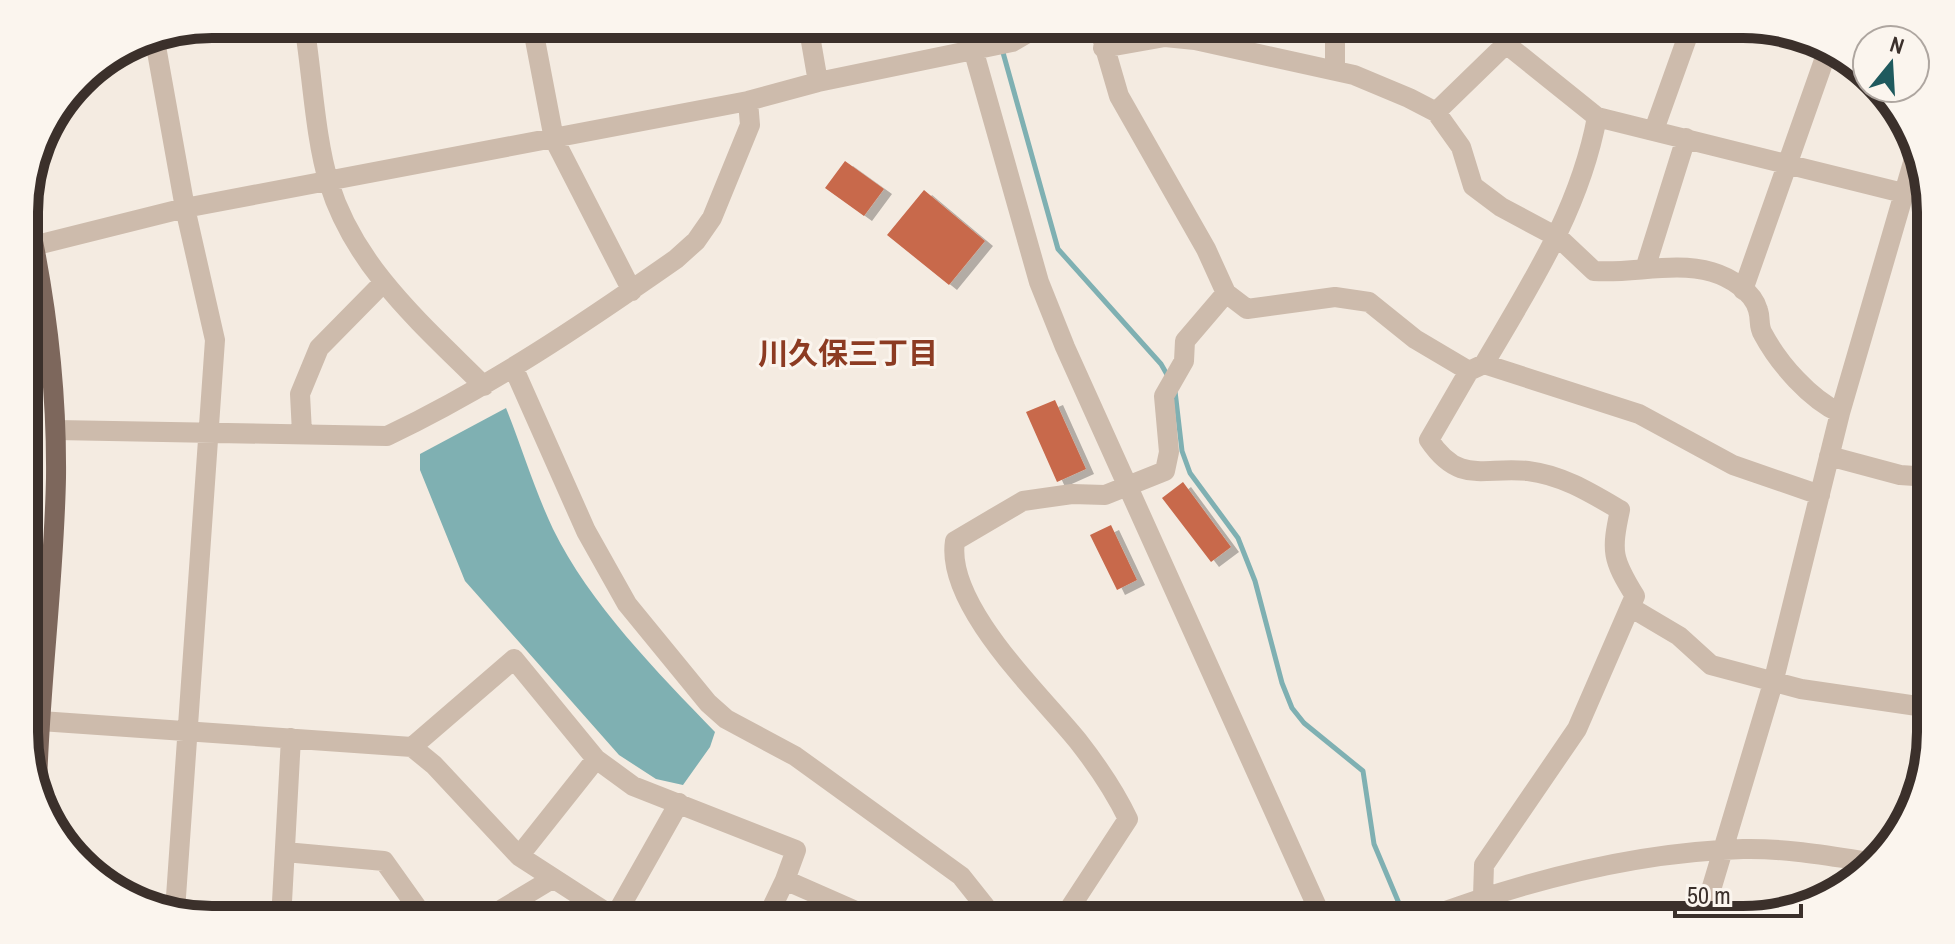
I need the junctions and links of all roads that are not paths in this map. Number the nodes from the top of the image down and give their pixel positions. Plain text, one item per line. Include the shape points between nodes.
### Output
1 (306, 38) edge
2 (535, 38) edge
3 (810, 38) edge
4 (975, 38) edge
5 (1019, 38) edge
6 (1101, 38) edge
7 (1159, 38) edge
8 (1170, 38) edge
9 (1335, 38) edge
10 (1501, 38) edge
11 (1687, 38) edge
12 (1506, 44) junction
13 (156, 47) edge
14 (982, 48) junction
15 (1103, 48) junction
16 (1825, 59) edge
17 (1335, 71) junction
18 (818, 82) junction
19 (748, 101) junction
20 (1436, 112) junction
21 (1597, 117) junction
22 (1654, 130) junction
23 (1686, 138) junction
24 (554, 139) junction
25 (1788, 164) junction
26 (1911, 167) edge
27 (328, 181) junction
28 (1903, 193) junction
29 (185, 208) junction
30 (1559, 238) junction
31 (38, 244) edge
32 (1645, 269) junction
33 (38, 278) edge
34 (382, 284) junction
35 (1743, 290) junction
36 (632, 291) junction
37 (1226, 293) junction
38 (1477, 368) junction
39 (514, 369) junction
40 (484, 386) junction
41 (1840, 413) junction
42 (56, 430) junction
43 (302, 433) junction
44 (209, 434) junction
45 (1829, 456) junction
46 (1917, 476) edge
47 (1127, 487) junction
48 (1820, 495) junction
49 (1630, 607) junction
50 (38, 660) edge
51 (1773, 683) junction
52 (1917, 706) edge
53 (38, 720) edge
54 (186, 730) junction
55 (291, 738) junction
56 (412, 747) junction
57 (596, 759) junction
58 (679, 803) junction
59 (1722, 850) junction
60 (285, 852) junction
61 (519, 856) junction
62 (1860, 861) edge
63 (552, 879) junction
64 (785, 880) junction
65 (1483, 896) junction
66 (176, 902) edge
67 (282, 906) edge
68 (416, 906) edge
69 (507, 906) edge
70 (595, 906) edge
71 (623, 906) edge
72 (773, 906) edge
73 (844, 906) edge
74 (985, 906) edge
75 (1071, 906) edge
76 (1317, 906) edge
77 (1457, 906) edge
78 (1706, 906) edge

1 - 27 street
2 - 24 street
3 - 18 street
4 - 14 street
5 - 14 street
6 - 15 street
7 - 15 street
8 - 17 street
9 - 17 street
10 - 12 street
11 - 22 street
12 - 20 street
12 - 21 street
13 - 29 street
14 - 18 street
14 - 47 street via 1039,282
15 - 37 street via 1119,96
16 - 25 street
17 - 20 street
18 - 19 street
19 - 24 street
19 - 36 street via 750,125 712,218 696,241
20 - 30 street via 1461,147 1473,186
21 - 22 street
21 - 30 street via 1590,157
22 - 23 street
23 - 25 street
23 - 32 street
24 - 27 street
24 - 36 street
25 - 28 street
25 - 35 street
26 - 28 street
27 - 29 street
27 - 34 street via 347,229
28 - 41 street
29 - 31 street
29 - 44 street via 215,340
30 - 32 street via 1594,271
30 - 38 street
32 - 35 street via 1709,271
33 - 42 main road via 46,309
34 - 40 street
34 - 43 street via 319,348 300,394
35 - 41 street via 1758,309 1760,330 1769,344 1818,401
36 - 39 street
37 - 38 street via 1247,309 1335,297 1369,302 1415,339
37 - 47 street via 1185,341 1184,361 1164,396 1169,452 1165,471
38 - 48 street via 1639,414 1733,465
38 - 49 street via 1429,440 1437,453 1458,469 1528,471 1578,485 1620,510 1612,547 1615,564 1635,596
39 - 40 street
39 - 74 street via 586,531 627,604 708,703 726,719 795,756 961,876
40 - 43 street via 387,436
41 - 45 street
42 - 44 street
42 - 50 main road
43 - 44 street
44 - 54 street
45 - 46 street
45 - 48 street
47 - 75 street via 1105,495 1023,501 955,541 952,559 992,640 1079,743 1128,819
47 - 76 street
48 - 51 street
49 - 51 street via 1679,636 1711,665
49 - 65 street via 1577,729 1484,865
51 - 52 street
51 - 59 street
53 - 54 street
54 - 55 street
54 - 66 street
55 - 56 street
55 - 60 street
56 - 57 street via 514,659
56 - 61 street
57 - 58 street via 633,786
57 - 61 street
58 - 64 street via 796,850
58 - 71 street
59 - 62 street
59 - 65 street via 1614,864
59 - 78 street
60 - 67 street
60 - 68 street via 384,861
61 - 63 street
63 - 69 street
63 - 70 street
64 - 72 street
64 - 73 street
65 - 77 street

